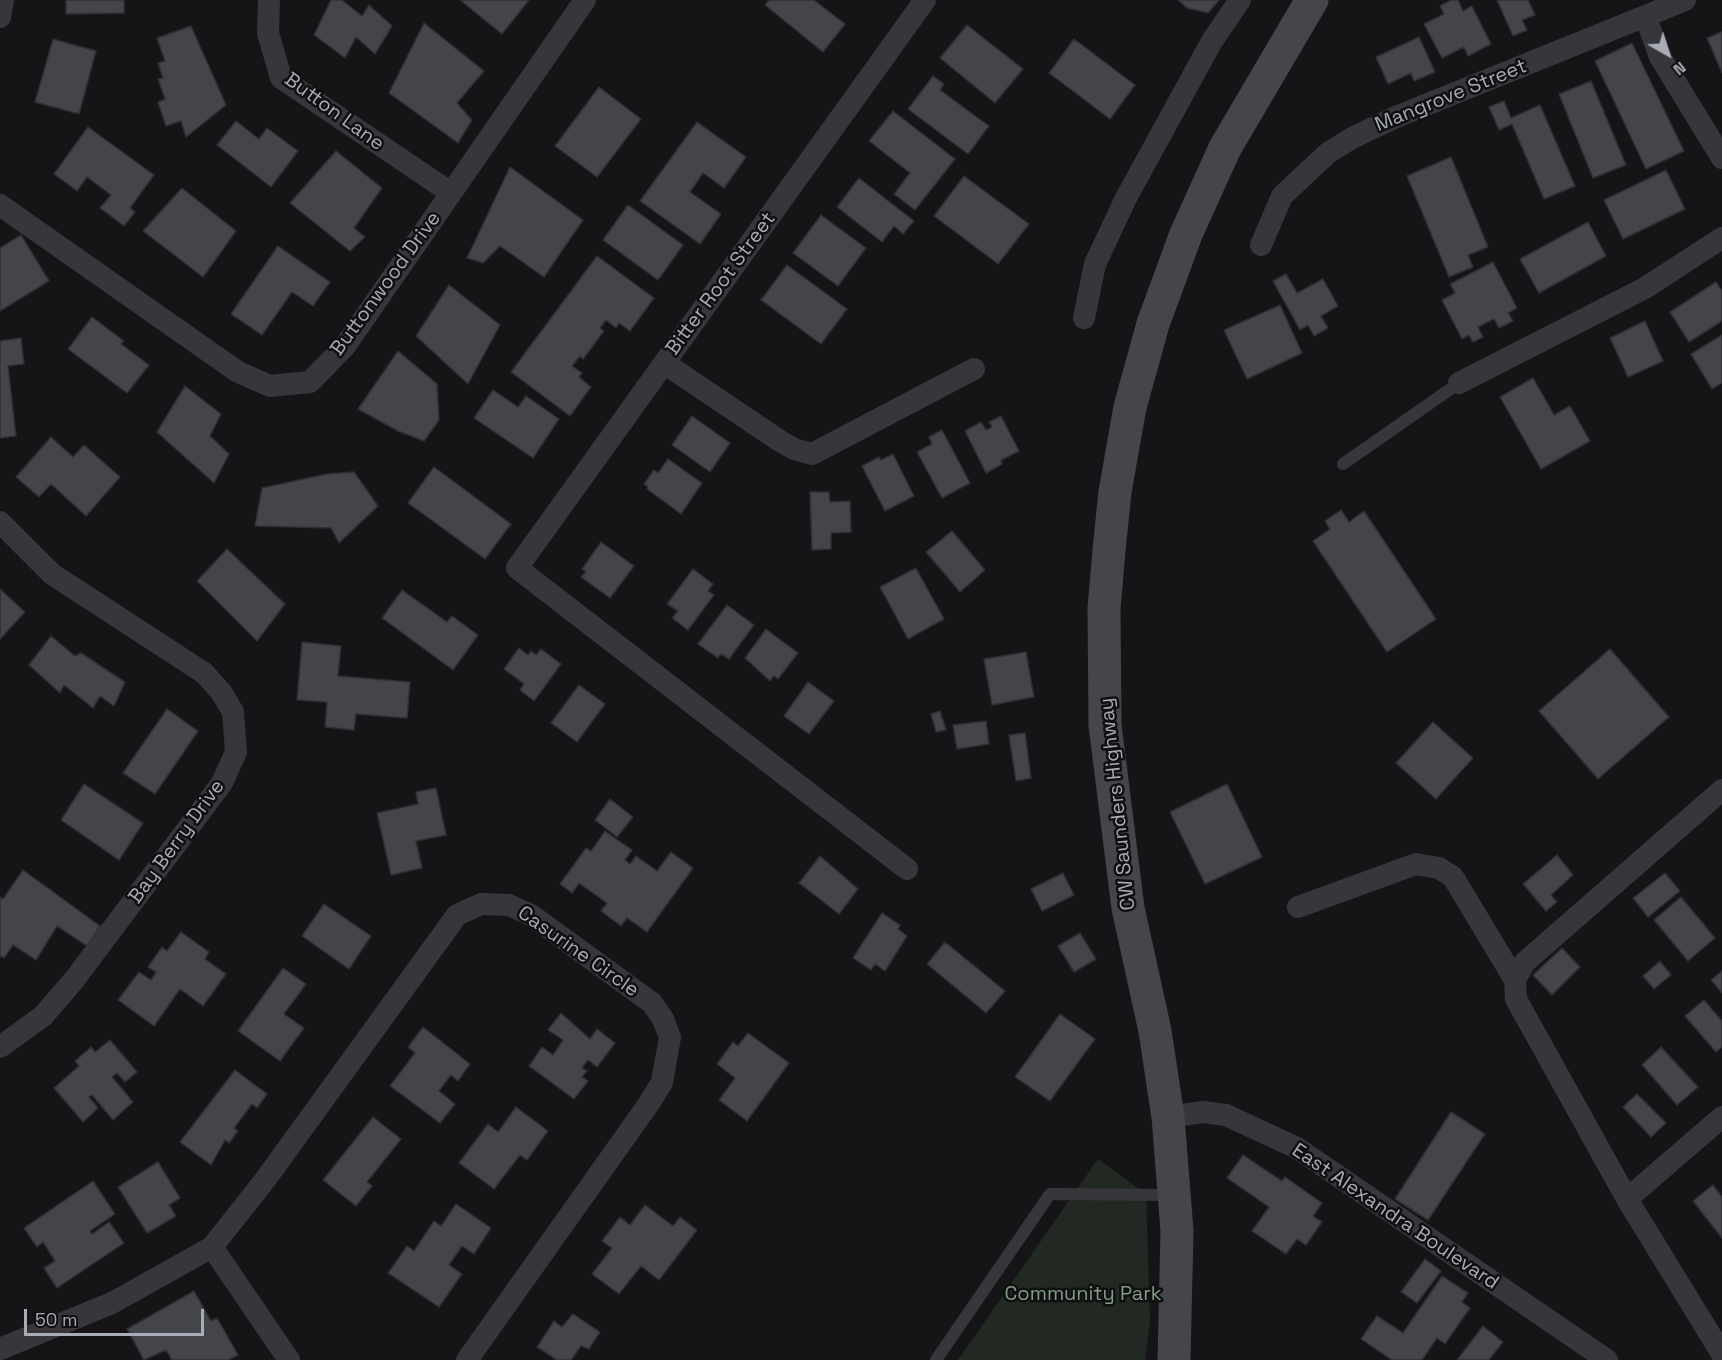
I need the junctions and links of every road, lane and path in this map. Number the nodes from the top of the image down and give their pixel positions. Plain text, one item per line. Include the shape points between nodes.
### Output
1 (3, 0) edge
2 (269, 0) edge
3 (585, 0) edge
4 (925, 0) edge
5 (1240, 0) edge
6 (1312, 0) edge
7 (1685, 0) edge
8 (0, 17) edge
9 (1646, 18) junction
10 (1722, 158) edge
11 (451, 193) junction
12 (0, 206) edge
13 (1722, 238) edge
14 (1261, 246) dead end
15 (1084, 318) dead end
16 (664, 363) junction
17 (974, 369) dead end
18 (1459, 383) joint
19 (1343, 465) dead end
20 (0, 522) edge
21 (1722, 790) edge
22 (907, 869) dead end
23 (1298, 907) dead end
24 (1515, 980) junction
25 (0, 1047) edge
26 (1168, 1117) junction
27 (1722, 1117) edge
28 (1174, 1195) junction
29 (1627, 1199) junction
30 (212, 1247) junction
31 (0, 1349) edge
32 (1722, 1354) edge
33 (0, 1355) edge
34 (2, 1360) edge
35 (289, 1360) edge
36 (467, 1360) edge
37 (936, 1360) edge
38 (1174, 1360) edge
39 (1607, 1360) edge

1 - 8 street
2 - 11 street, Button Lane via 268,33 281,78
3 - 11 street, Buttonwood Drive
4 - 16 street, Bitter Root Street
5 - 15 street via 1201,60 1126,198 1095,264
6 - 26 main road, CW Saunders Highway via 1225,148 1186,234 1141,366 1115,492 1104,609 1105,725 1128,908 1155,1031
7 - 9 street, Mangrove Street
9 - 10 street via 1660,57
9 - 14 street, Mangrove Street via 1352,138 1328,153 1282,196
11 - 12 street, Buttonwood Drive via 345,345 310,382 270,387 238,372
13 - 18 street via 1645,288
16 - 17 street via 780,441 812,454
16 - 22 street, Bitter Root Street via 517,568
18 - 19 lane
20 - 25 street, Bay Berry Drive via 52,574 204,673 233,712 236,752 222,783 74,980 43,1016
21 - 24 street via 1525,962
23 - 24 street via 1416,864 1438,868 1453,877
24 - 29 street via 1516,999
26 - 28 main road, CW Saunders Highway
26 - 39 street, East Alexandra Boulevard via 1203,1112 1226,1115 1297,1148
27 - 29 street
28 - 37 lane via 1050,1194
28 - 38 main road, CW Saunders Highway
29 - 32 street
30 - 31 street, Casurine Circle via 112,1303
30 - 35 street
30 - 36 street, Casurine Circle via 457,915 481,904 508,905 531,915 652,1003 670,1037 667,1063 662,1082 650,1102
33 - 34 street

